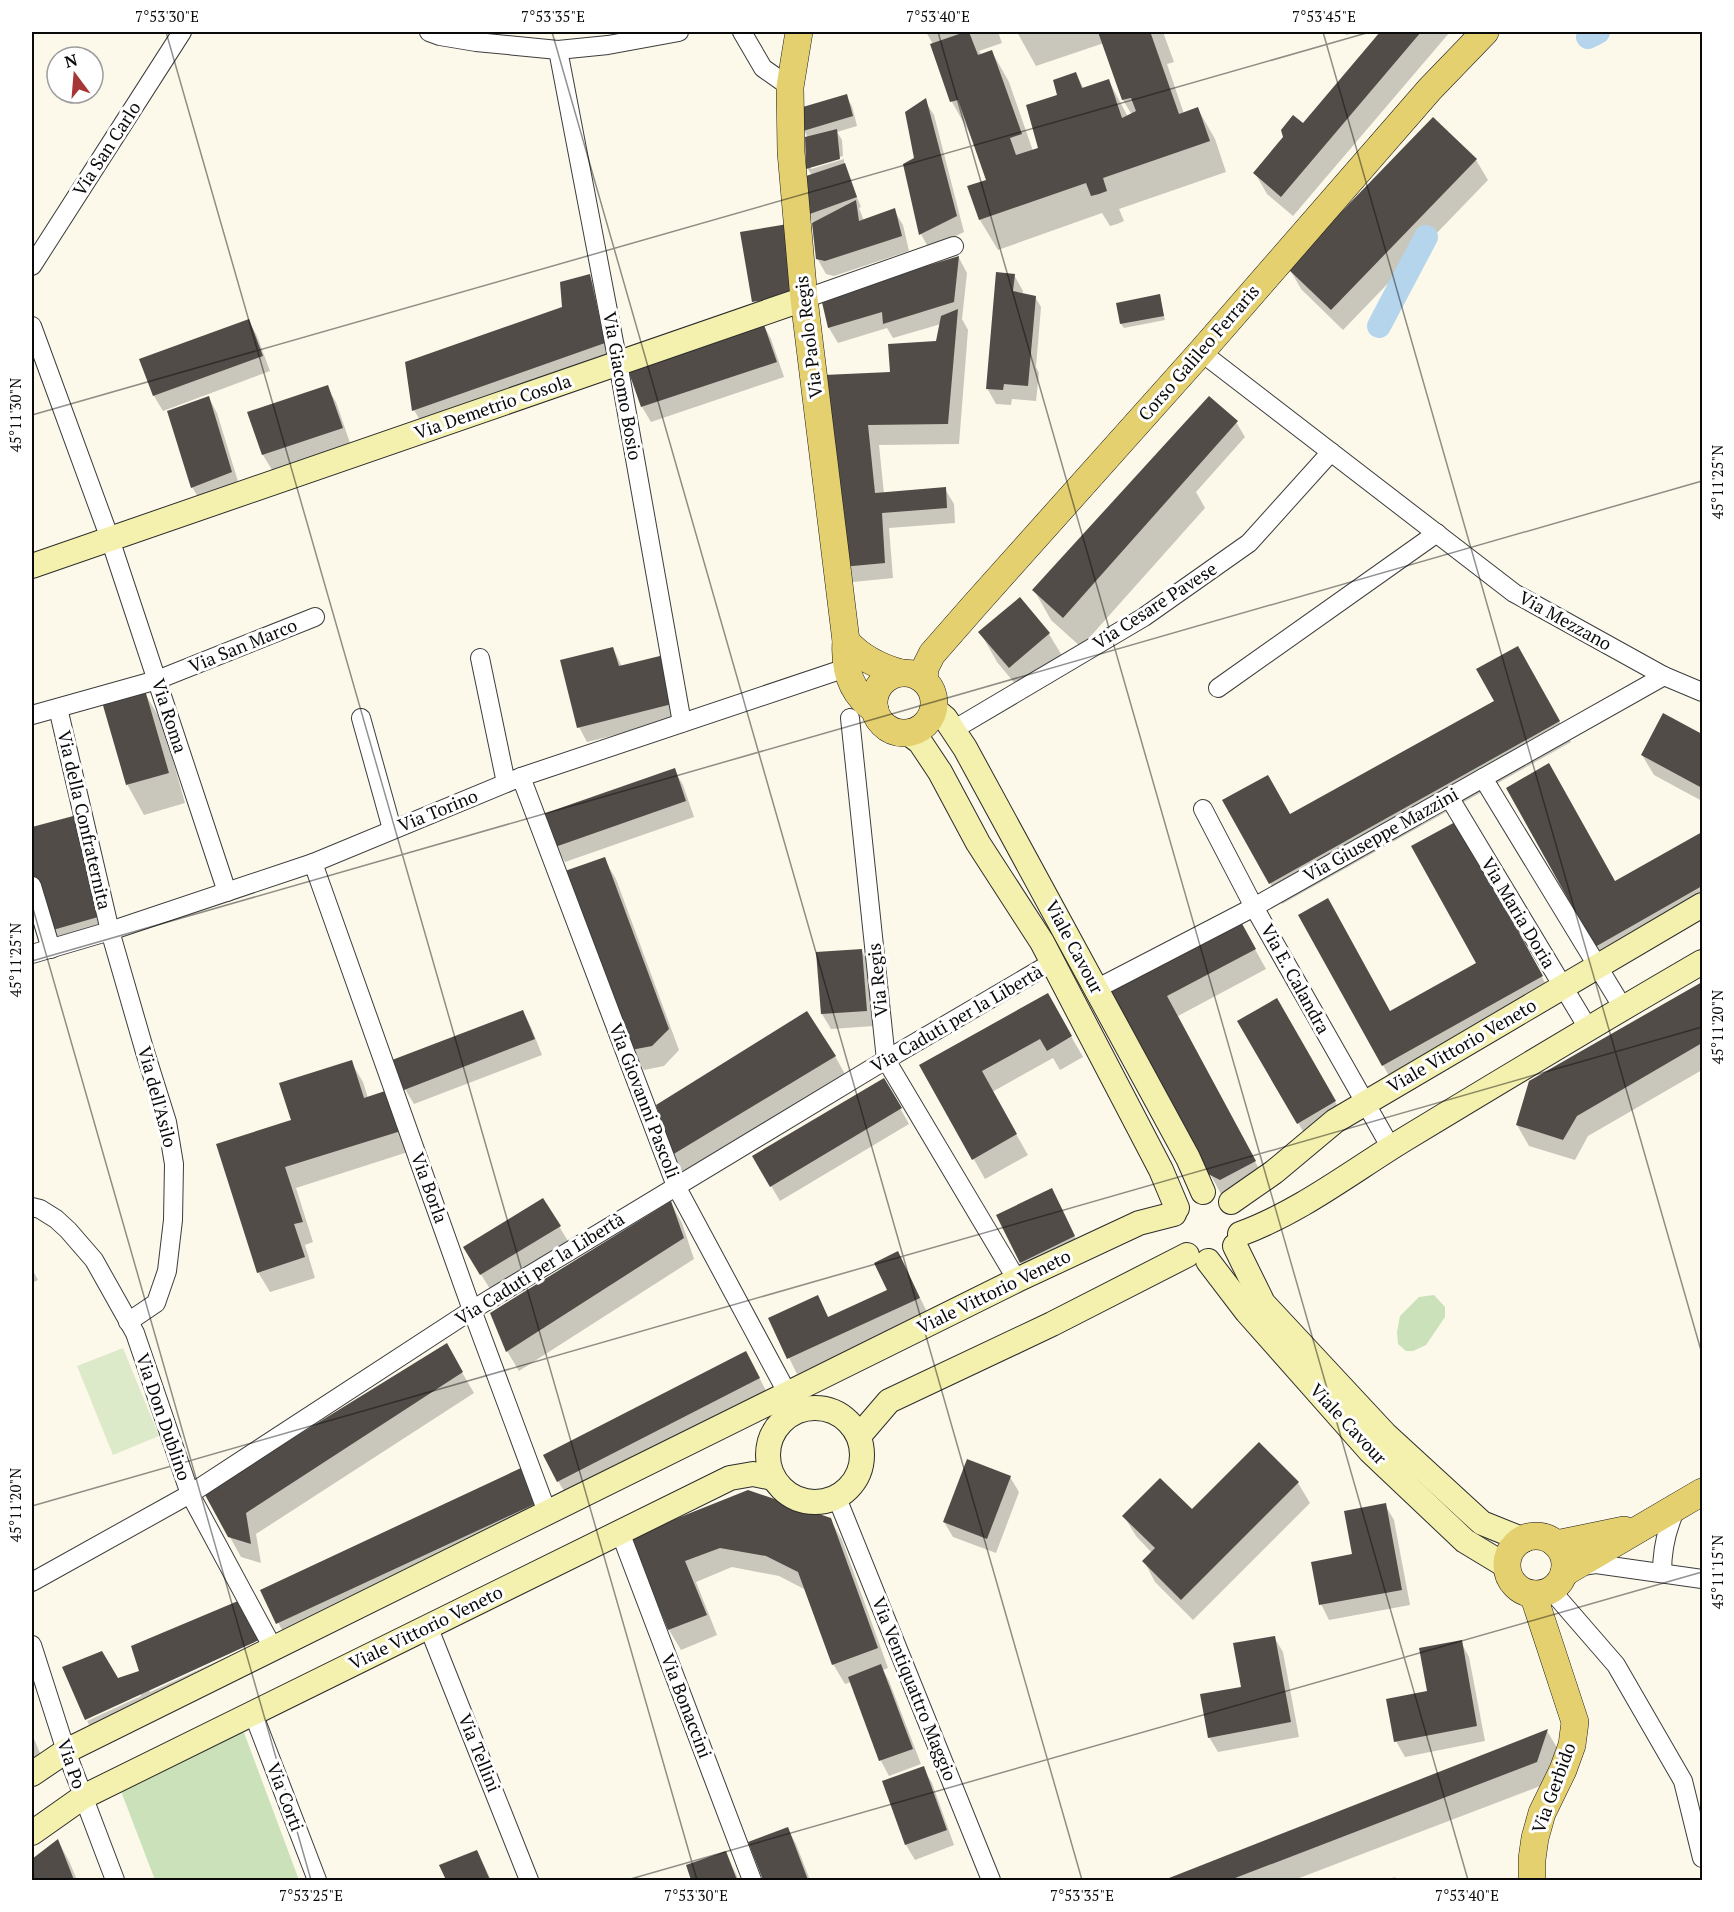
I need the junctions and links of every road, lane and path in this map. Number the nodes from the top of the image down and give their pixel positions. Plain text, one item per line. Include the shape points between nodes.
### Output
1 (182, 32) edge
2 (429, 32) edge
3 (679, 32) edge
4 (742, 32) edge
5 (799, 32) edge
6 (1485, 32) edge
7 (476, 37) edge
8 (558, 50) junction
9 (790, 87) junction
10 (954, 246) dead end
11 (32, 266) edge
12 (804, 299) junction
13 (32, 326) edge
14 (1201, 352) junction
15 (618, 363) junction
16 (1331, 452) junction
17 (1437, 533) junction
18 (110, 539) junction
19 (32, 566) edge
20 (315, 617) dead end
21 (846, 641) junction
22 (480, 658) dead end
23 (846, 668) junction
24 (1664, 676) junction
25 (912, 677) junction
26 (157, 680) junction
27 (1218, 688) dead end
28 (1702, 692) edge
29 (58, 708) junction
30 (934, 709) junction
31 (863, 714) junction
32 (32, 715) edge
33 (361, 718) dead end
34 (682, 723) junction
35 (953, 730) junction
36 (908, 733) junction
37 (1483, 778) junction
38 (513, 780) junction
39 (1449, 797) junction
40 (1203, 809) dead end
41 (392, 830) junction
42 (313, 862) junction
43 (32, 886) edge
44 (227, 892) junction
45 (1702, 905) edge
46 (1254, 907) junction
47 (110, 931) junction
48 (51, 949) junction
49 (32, 954) edge
50 (1053, 962) junction
51 (1702, 962) edge
52 (1598, 966) junction
53 (1563, 987) junction
54 (1096, 988) junction
55 (1623, 1008) junction
56 (1588, 1028) junction
57 (886, 1060) junction
58 (1364, 1103) junction
59 (1391, 1148) junction
60 (676, 1186) junction
61 (1203, 1192) junction
62 (1231, 1202) junction
63 (32, 1207) edge
64 (1175, 1210) junction
65 (1237, 1240) junction
66 (1198, 1258) junction
67 (1017, 1280) junction
68 (472, 1310) junction
69 (128, 1322) junction
70 (796, 1407) junction
71 (859, 1436) junction
72 (773, 1478) junction
73 (1702, 1492) edge
74 (190, 1494) junction
75 (837, 1498) junction
76 (1676, 1509) junction
77 (547, 1512) junction
78 (1646, 1525) junction
79 (620, 1532) junction
80 (1524, 1540) junction
81 (1556, 1544) junction
82 (1662, 1565) junction
83 (1508, 1567) junction
84 (1702, 1579) edge
85 (1556, 1581) junction
86 (32, 1582) edge
87 (428, 1626) junction
88 (32, 1645) edge
89 (273, 1648) junction
90 (253, 1713) junction
91 (66, 1751) junction
92 (32, 1774) edge
93 (83, 1797) junction
94 (32, 1833) edge
95 (1702, 1858) edge
96 (115, 1881) edge
97 (316, 1881) edge
98 (530, 1881) edge
99 (752, 1881) edge
100 (991, 1881) edge
101 (1532, 1881) edge

1 - 11 street, Via San Carlo
2 - 7 street
3 - 8 street
4 - 9 street via 763,68
5 - 9 main road, Via Paolo Regis
6 - 14 main road, Corso Galileo Ferraris via 1430,89
7 - 8 street
8 - 15 street, Via Giacomo Bosio
9 - 12 main road, Via Paolo Regis via 791,152
10 - 12 street, Via Demetrio Cosola
12 - 15 main road, Via Demetrio Cosola
12 - 21 main road, Via Paolo Regis
13 - 18 street, Via Roma
14 - 16 street, Via Mezzano
14 - 25 main road, Corso Galileo Ferraris via 932,654 925,668
15 - 18 main road, Via Demetrio Cosola
15 - 34 street, Via Giacomo Bosio
16 - 17 street, Via Mezzano
16 - 35 street, Via Cesare Pavese via 1249,543 1144,616
17 - 24 street, Via Mezzano via 1514,593
17 - 27 street
18 - 19 main road, Via Demetrio Cosola
18 - 26 street, Via Roma
20 - 26 street, Via San Marco
21 - 23 main road, Via Paolo Regis
21 - 25 main road via 863,657 885,669
22 - 38 street, Via Giovanni Pascoli
23 - 31 main road via 864,702
23 - 34 street, Via Torino
24 - 28 street, Via Mezzano
24 - 37 street, Via Giuseppe Mazzini
25 - 30 main road via 933,693
25 - 31 main road via 891,676 883,682
26 - 29 street, Via San Marco
26 - 44 street, Via Roma
29 - 32 street, Via San Marco
29 - 47 street, Via della Confraternita
30 - 35 main road, Viale Cavour
30 - 36 main road via 925,725
31 - 36 main road via 878,718 891,730
31 - 57 street, Via Regis
33 - 41 street
34 - 38 street, Via Torino
35 - 54 main road, Viale Cavour
36 - 50 main road, Viale Cavour via 920,742 940,772 978,843
37 - 39 street, Via Giuseppe Mazzini
37 - 52 street
38 - 41 street, Via Torino
38 - 60 street, Via Giovanni Pascoli
39 - 46 street, Via Giuseppe Mazzini
39 - 53 street, Via Maria Doria
40 - 46 street, Via E. Calandra
41 - 42 street, Via Torino
42 - 44 street, Via Torino
42 - 68 street, Via Borla
43 - 48 street
44 - 47 street, Via Torino
45 - 52 main road, Viale Vittorio Veneto
46 - 54 street, Via Giuseppe Mazzini
46 - 58 street, Via E. Calandra
47 - 48 street, Via Torino
47 - 69 street, Via dell'Asilo via 167,1122 174,1164 167,1271 156,1303
48 - 49 street, Via Torino
50 - 57 street, Via Caduti per la Libertà
50 - 64 main road, Viale Cavour via 1161,1170
51 - 55 main road
52 - 53 main road, Viale Vittorio Veneto
52 - 55 street
53 - 56 street, Via Maria Doria
53 - 58 main road, Viale Vittorio Veneto
54 - 61 main road, Viale Cavour
55 - 56 main road
56 - 59 main road
57 - 60 street, Via Caduti per la Libertà
57 - 67 street, Via Regis
58 - 59 street, Via E. Calandra
58 - 62 main road, Viale Vittorio Veneto
59 - 65 main road via 1304,1204
60 - 68 street, Via Caduti per la Libertà
60 - 70 street, Via Giovanni Pascoli
61 - 62 main road
61 - 64 main road via 1184,1200
62 - 65 main road via 1241,1223
63 - 69 street, Via Don Dublino via 56,1219 94,1260
64 - 66 main road via 1173,1237 1178,1247
64 - 67 main road, Viale Vittorio Veneto
65 - 66 main road via 1219,1258
65 - 80 main road, Viale Cavour via 1263,1303 1385,1434 1482,1523
66 - 71 main road via 890,1401
66 - 83 main road, Viale Cavour via 1370,1450 1465,1541
67 - 70 main road, Viale Vittorio Veneto via 817,1377
68 - 74 street, Via Caduti per la Libertà
68 - 77 street, Via Borla
69 - 74 street, Via Don Dublino
70 - 71 main road via 834,1411
70 - 72 main road via 769,1443
70 - 77 main road via 743,1416
71 - 75 main road via 863,1450 860,1471 849,1489
72 - 75 main road via 782,1490 808,1503
72 - 79 main road, Viale Vittorio Veneto via 753,1474 730,1478
73 - 76 main road
74 - 86 street, Via Caduti per la Libertà
74 - 89 street, Via Don Dublino
75 - 100 street, Via Ventiquattro Maggio
76 - 78 main road
76 - 82 street via 1669,1524
77 - 89 main road
78 - 81 main road
78 - 82 street via 1658,1542
78 - 85 main road
79 - 87 main road, Viale Vittorio Veneto
79 - 99 street, Via Bonaccini
80 - 81 main road via 1538,1537
80 - 83 main road via 1513,1549
81 - 85 main road via 1564,1557
82 - 84 street
82 - 85 street via 1596,1564
83 - 85 main road via 1510,1577 1523,1591
85 - 95 street via 1616,1665 1683,1780
85 - 101 main road, Via Gerbido via 1575,1722 1569,1753 1540,1821
87 - 90 main road, Viale Vittorio Veneto
87 - 98 street, Via Tellini
88 - 91 street, Via Po
89 - 91 main road
90 - 93 main road, Viale Vittorio Veneto
90 - 97 street, Via Corti
91 - 92 main road
91 - 93 street, Via Po
93 - 94 main road, Viale Vittorio Veneto
93 - 96 street, Via Po

